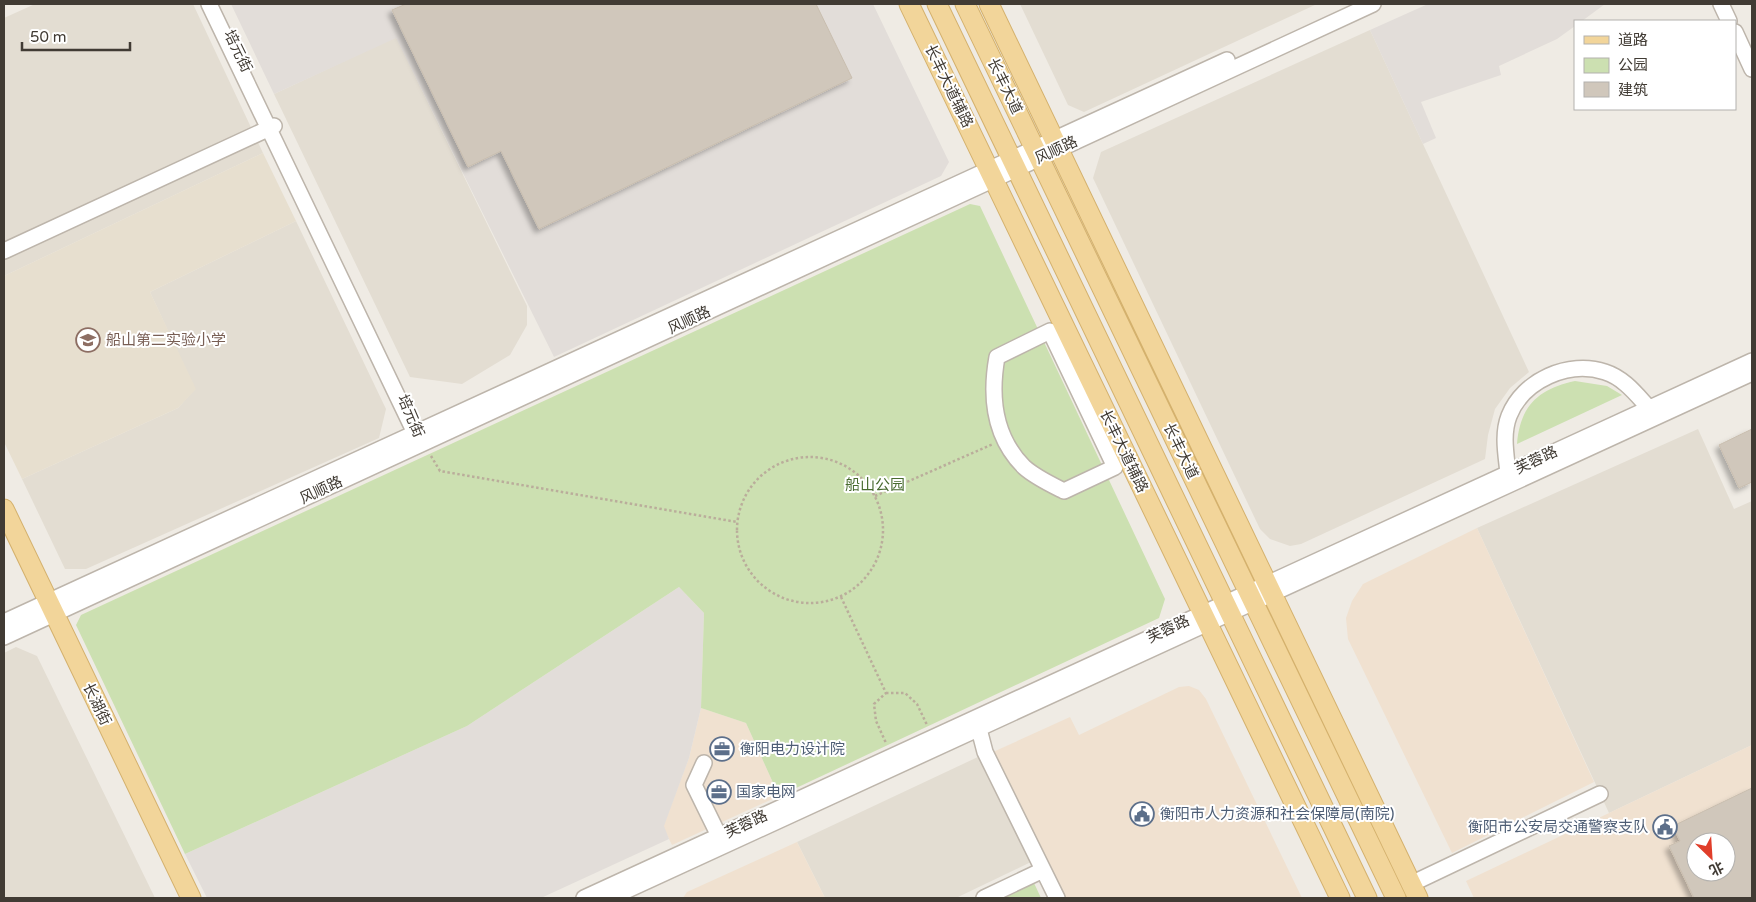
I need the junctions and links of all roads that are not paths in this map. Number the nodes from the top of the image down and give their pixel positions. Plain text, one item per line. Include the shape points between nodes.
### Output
1 (209, 4) edge
2 (215, 4) edge
3 (909, 4) edge
4 (938, 4) edge
5 (965, 4) edge
6 (989, 4) edge
7 (1349, 4) edge
8 (1374, 4) edge
9 (1721, 4) edge
10 (1729, 20) edge
11 (1736, 34) edge
12 (1752, 69) edge
13 (271, 127) junction
14 (1056, 144) junction
15 (1037, 153) junction
16 (1014, 164) junction
17 (991, 174) junction
18 (4, 251) edge
19 (1752, 361) edge
20 (1752, 373) edge
21 (1649, 408) junction
22 (419, 436) junction
23 (1006, 439) joint
24 (1508, 473) junction
25 (4, 509) edge
26 (4, 530) edge
27 (1269, 589) junction
28 (1251, 597) junction
29 (1227, 608) junction
30 (47, 610) junction
31 (1205, 619) junction
32 (4, 622) edge
33 (4, 637) edge
34 (975, 730) junction
35 (704, 764) dead end
36 (1600, 794) dead end
37 (719, 836) junction
38 (1043, 870) junction
39 (1414, 891) edge
40 (1395, 895) edge
41 (180, 898) edge
42 (191, 898) edge
43 (584, 898) edge
44 (610, 898) edge
45 (984, 898) edge
46 (1057, 898) edge
47 (1340, 898) edge
48 (1367, 898) edge

1 - 13 street, 培元街
2 - 13 street, 培元街
3 - 17 main road, 长丰大道辅路
4 - 16 main road, 长丰大道
5 - 15 main road, 长丰大道
6 - 14 main road
7 - 14 street, 风顺路
8 - 14 street, 风顺路
9 - 10 street
11 - 12 street
13 - 18 street
13 - 22 street, 培元街
14 - 15 street, 风顺路
14 - 27 main road
15 - 16 street, 风顺路
15 - 28 main road, 长丰大道
16 - 17 street, 风顺路
16 - 29 main road, 长丰大道
17 - 22 street, 风顺路
17 - 31 main road, 长丰大道辅路
19 - 21 street, 芙蓉路
20 - 27 street, 芙蓉路
21 - 24 street, 芙蓉路
21 - 24 street via 1625,382 1605,372 1557,372 1539,380 1521,396 1509,416 1504,438
22 - 30 street, 风顺路
23 - 23 street via 993,405 992,382 997,357 1050,331 1115,467 1064,491 1024,467
24 - 27 street, 芙蓉路
25 - 30 main road, 长湖街
26 - 30 main road, 长湖街
27 - 28 street, 芙蓉路
27 - 39 main road
28 - 29 street, 芙蓉路
28 - 40 main road, 长丰大道
29 - 31 street, 芙蓉路
29 - 48 main road, 长丰大道
30 - 32 street, 风顺路
30 - 33 street, 风顺路
30 - 41 main road, 长湖街
30 - 42 main road, 长湖街
31 - 34 street, 芙蓉路
31 - 37 street, 芙蓉路 via 892,756
31 - 47 main road, 长丰大道辅路
34 - 38 street
34 - 44 street, 芙蓉路
35 - 37 street via 694,785
36 - 39 street
37 - 43 street, 芙蓉路
38 - 45 street
38 - 46 street
39 - 40 main road

